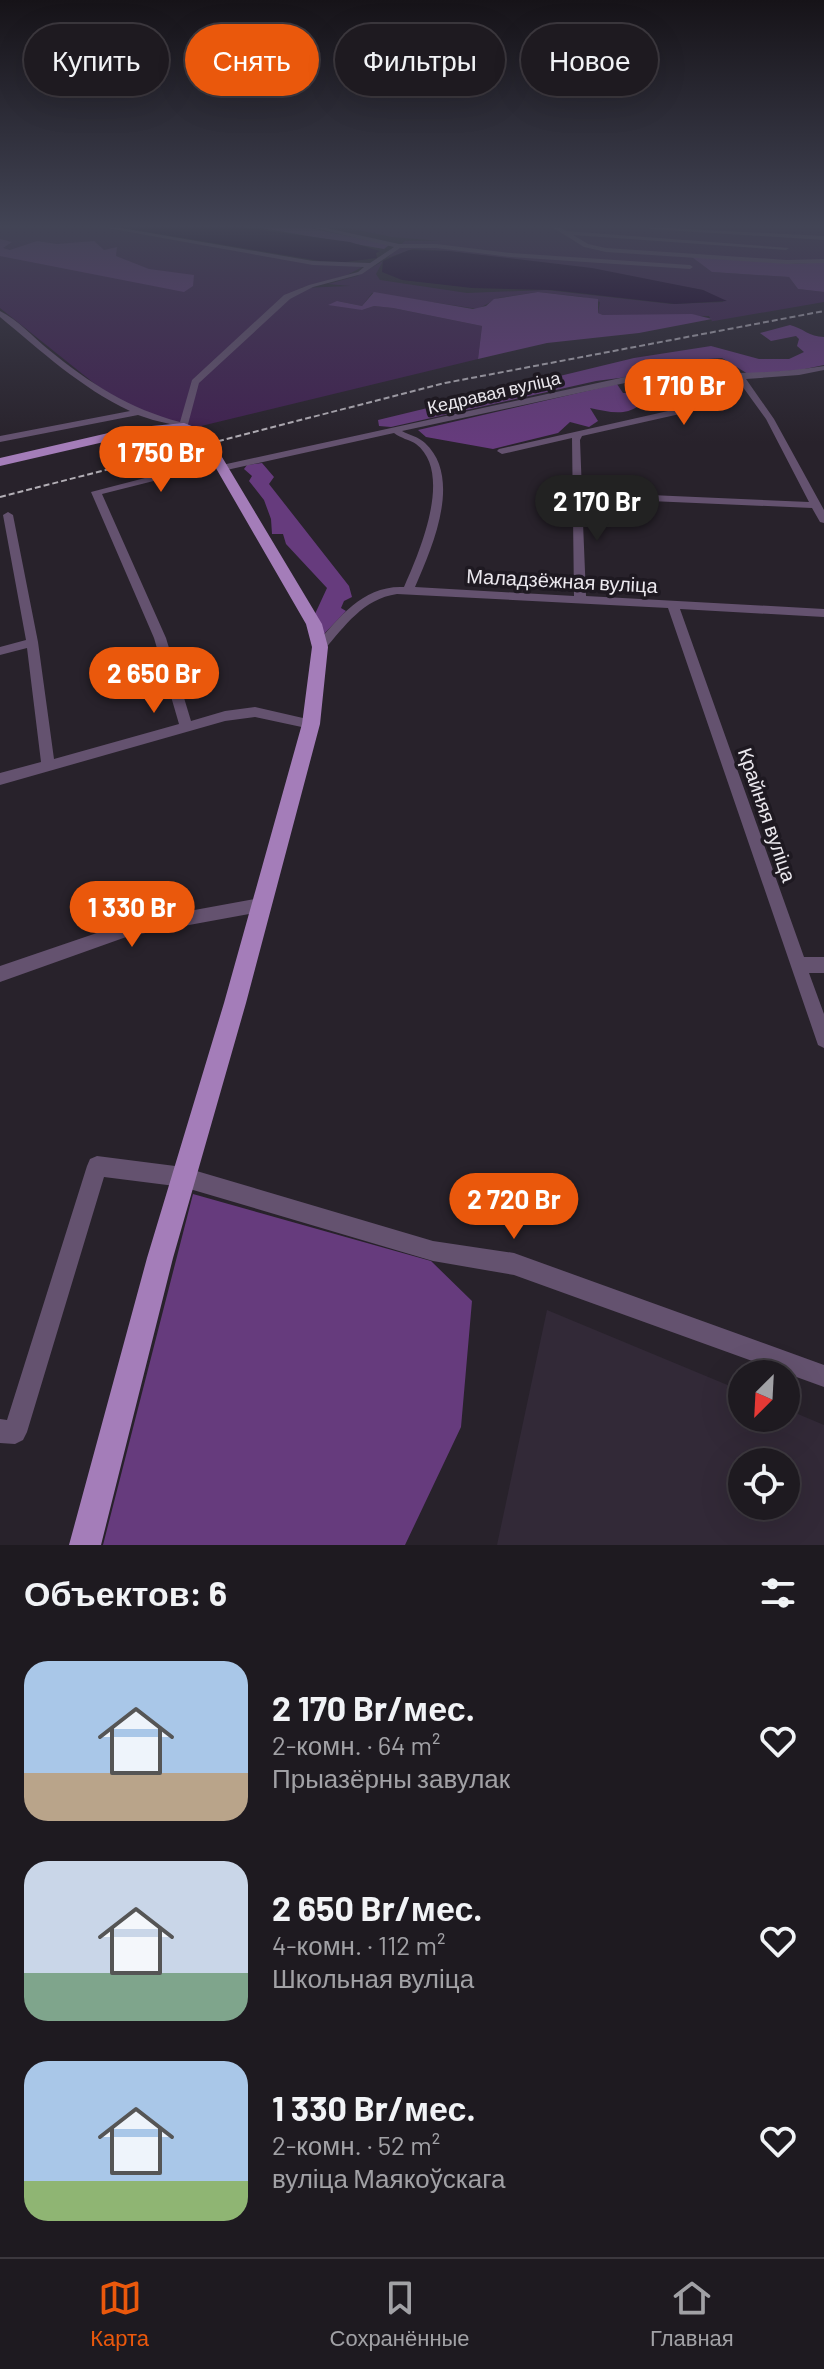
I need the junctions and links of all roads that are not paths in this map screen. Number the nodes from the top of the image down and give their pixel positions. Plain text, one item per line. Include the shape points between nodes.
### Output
1 (285, 299) edge
2 (0, 313) edge
3 (824, 368) edge
4 (741, 378) junction
5 (708, 405) dead end
6 (135, 413) junction
7 (184, 426) junction
8 (394, 432) junction
9 (579, 434) junction
10 (0, 439) edge
11 (502, 451) dead end
12 (0, 462) edge
13 (220, 465) junction
14 (579, 495) junction
15 (816, 505) junction
16 (8, 515) dead end
17 (824, 520) edge
18 (408, 590) junction
19 (580, 601) junction
20 (673, 605) junction
21 (824, 613) edge
22 (32, 642) junction
23 (320, 647) junction
24 (0, 651) edge
25 (311, 724) junction
26 (186, 725) junction
27 (48, 765) junction
28 (0, 779) edge
29 (260, 905) junction
30 (797, 965) junction
31 (824, 965) edge
32 (0, 974) edge
33 (824, 1039) edge
34 (183, 1177) junction
35 (824, 1376) edge
36 (0, 1431) edge
37 (85, 1545) edge

1 - 7 street via 195,382
2 - 6 street via 100,394
3 - 4 street, Кедравая вуліца
4 - 8 street, Кедравая вуліца via 650,376
4 - 15 street via 770,419
5 - 9 street
6 - 7 street
6 - 10 street
7 - 12 main road via 130,432
7 - 13 main road via 199,434
8 - 13 street, Кедравая вуліца
8 - 18 street via 426,444 439,476 429,543
9 - 11 street
9 - 14 street
13 - 23 main road via 314,624
13 - 26 street, Кедравая вуліца via 96,492 160,638
14 - 15 street
14 - 19 street
15 - 17 street
16 - 22 street
18 - 19 street, Маладзёжная вуліца
18 - 23 street, Маладзёжная вуліца via 371,595
19 - 20 street, Маладзёжная вуліца
20 - 21 street, Маладзёжная вуліца
20 - 30 street, Крайняя вуліца
22 - 24 street
22 - 27 street
23 - 25 main road
25 - 26 street via 255,712
25 - 29 main road
26 - 27 street
27 - 28 street
29 - 32 street via 129,929
29 - 34 main road
30 - 31 street
30 - 33 street, Крайняя вуліца
34 - 35 street via 433,1251 514,1264
34 - 36 street via 97,1166 15,1432
34 - 37 main road

